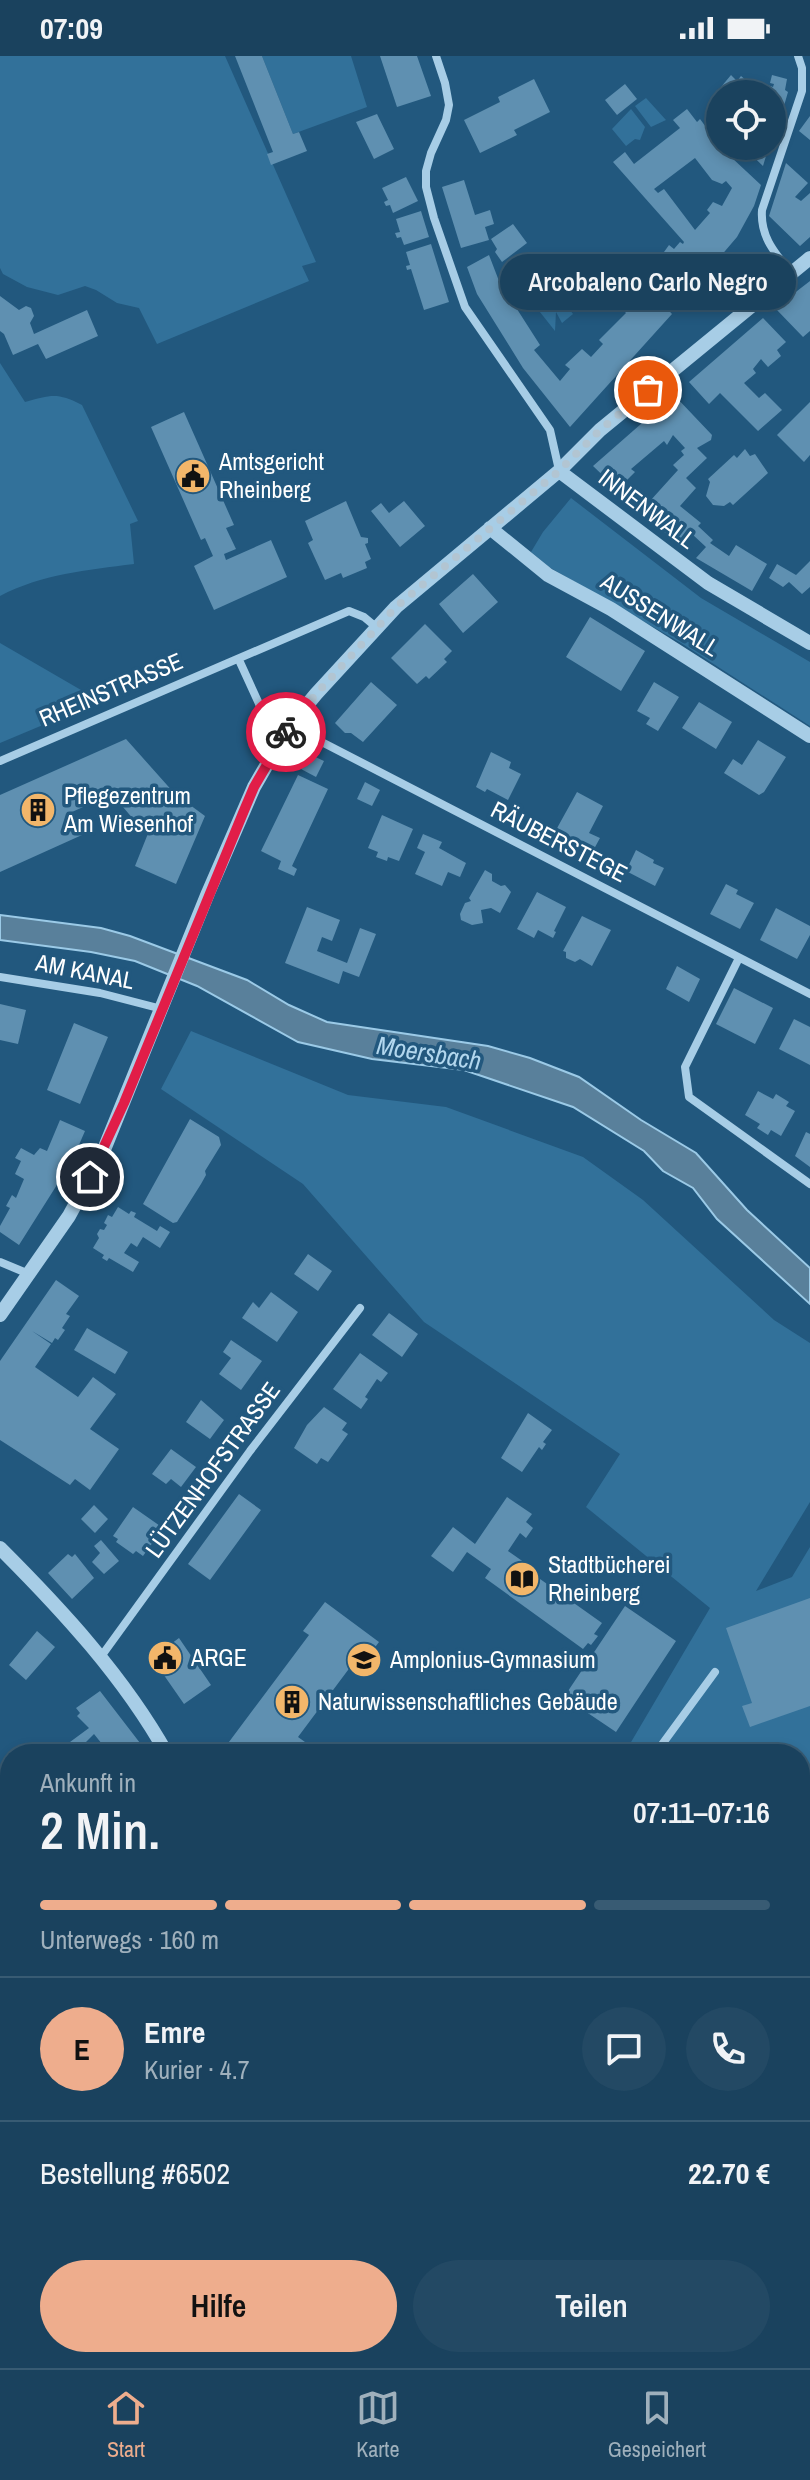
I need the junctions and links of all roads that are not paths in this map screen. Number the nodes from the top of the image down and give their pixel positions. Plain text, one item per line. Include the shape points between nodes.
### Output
1 (436, 56) edge
2 (798, 56) edge
3 (810, 258) edge
4 (791, 273) junction
5 (559, 471) junction
6 (490, 528) junction
7 (376, 627) junction
8 (810, 643) edge
9 (239, 660) junction
10 (288, 728) junction
11 (810, 736) edge
12 (0, 761) edge
13 (739, 958) junction
14 (0, 977) edge
15 (810, 994) edge
16 (164, 1002) junction
17 (810, 1184) edge
18 (0, 1262) edge
19 (29, 1274) junction
20 (360, 1308) dead end
21 (0, 1315) edge
22 (0, 1548) edge
23 (100, 1658) junction
24 (715, 1672) dead end
25 (161, 1744) edge
26 (662, 1744) edge

1 - 5 street via 449,105 426,171 434,218 465,307 550,430
2 - 4 street via 802,91 761,223
3 - 4 street
4 - 5 street via 600,430
5 - 6 street
5 - 8 street, INNENWALL via 708,583
6 - 7 street
6 - 11 street, AUSSENWALL via 548,575 611,609
7 - 9 street, RHEINSTRASSE via 349,611
7 - 10 street
9 - 10 street via 266,719
9 - 12 street, RHEINSTRASSE
10 - 13 street, RÄUBERSTEGE
10 - 16 street via 254,787
13 - 15 street, RÄUBERSTEGE
13 - 17 street via 685,1067 689,1097
14 - 16 street, AM KANAL
16 - 19 street via 101,1157
18 - 19 street
19 - 21 street
20 - 23 street, LÜTZENHOFSTRASSE
22 - 23 street
23 - 25 street
24 - 26 street

